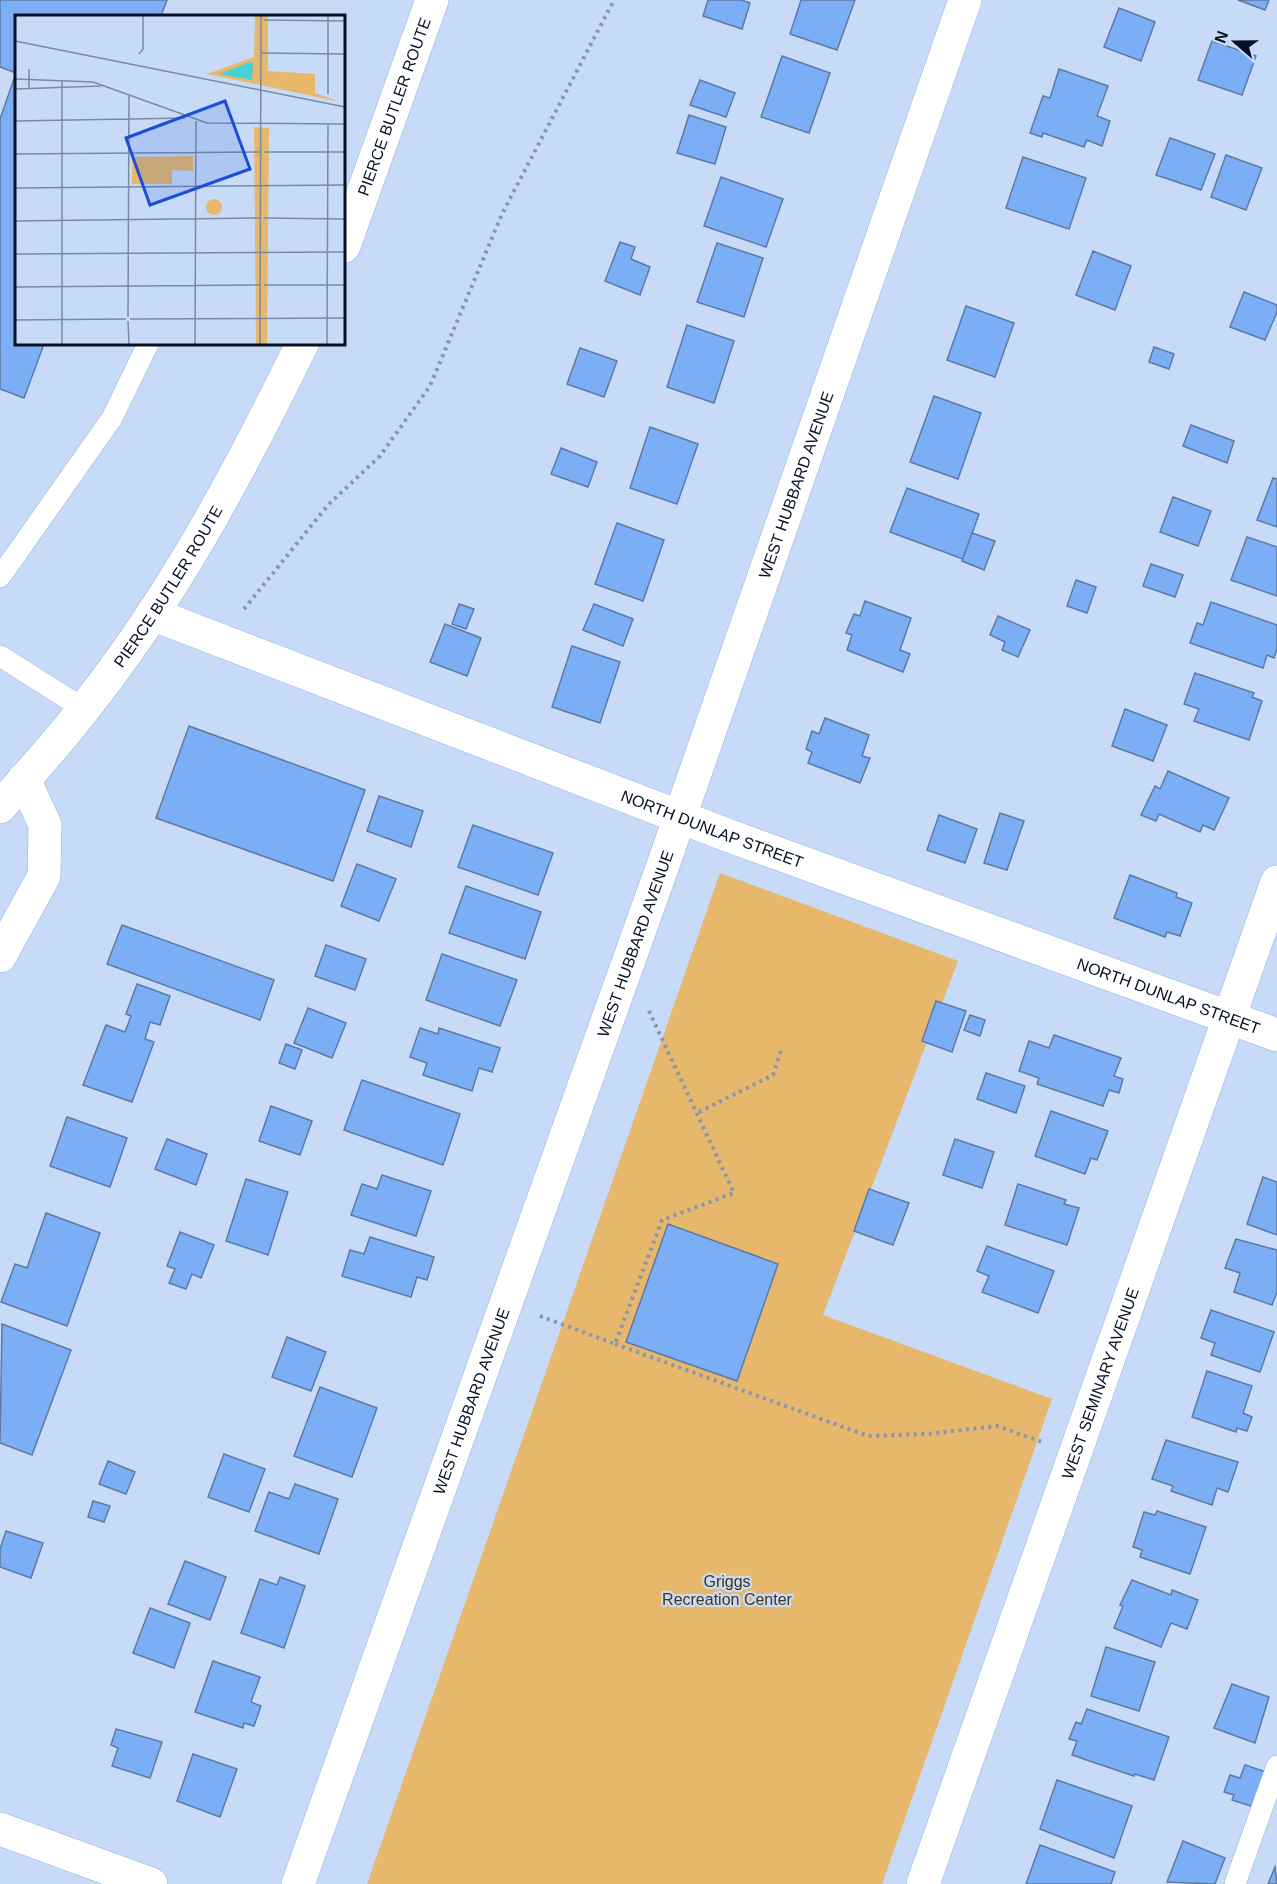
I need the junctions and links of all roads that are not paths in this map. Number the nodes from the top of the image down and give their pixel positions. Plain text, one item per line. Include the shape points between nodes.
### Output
1 (432, 0) edge
2 (964, 0) edge
3 (345, 242) edge
4 (148, 345) edge
5 (302, 345) edge
6 (0, 577) edge
7 (152, 614) junction
8 (0, 656) edge
9 (84, 709) junction
10 (24, 779) junction
11 (0, 807) edge
12 (680, 817) junction
13 (1277, 882) edge
14 (0, 956) edge
15 (1229, 1020) junction
16 (1277, 1035) edge
17 (1277, 1766) edge
18 (2, 1835) edge
19 (151, 1884) edge
20 (298, 1884) edge
21 (923, 1884) edge
22 (1235, 1884) edge

1 - 3 street, PIERCE BUTLER ROUTE
2 - 12 street, WEST HUBBARD AVENUE
4 - 6 lane via 112,418
5 - 7 street, PIERCE BUTLER ROUTE via 256,438
7 - 9 street, PIERCE BUTLER ROUTE
7 - 12 street, NORTH DUNLAP STREET
8 - 9 lane
9 - 10 street, PIERCE BUTLER ROUTE
10 - 11 street, PIERCE BUTLER ROUTE
10 - 14 street via 45,825 44,876
12 - 15 street, NORTH DUNLAP STREET
12 - 20 street, WEST HUBBARD AVENUE
13 - 15 street, WEST SEMINARY AVENUE
15 - 16 street, NORTH DUNLAP STREET
15 - 21 street, WEST SEMINARY AVENUE
17 - 22 lane
18 - 19 street

